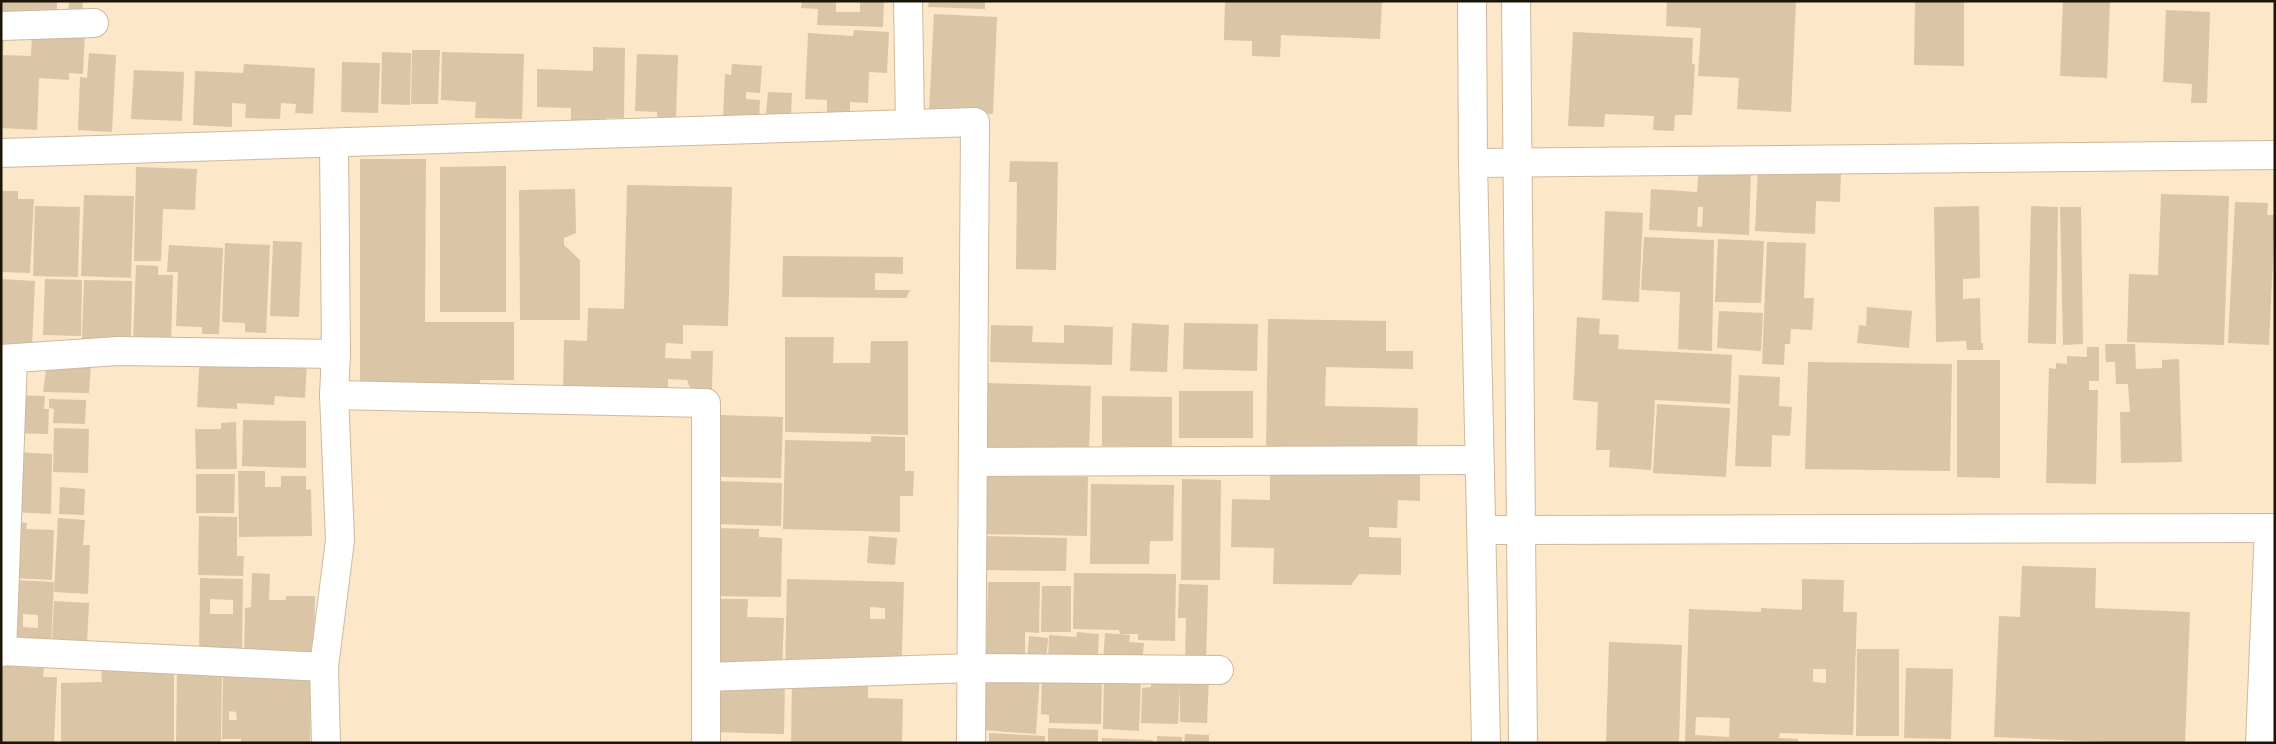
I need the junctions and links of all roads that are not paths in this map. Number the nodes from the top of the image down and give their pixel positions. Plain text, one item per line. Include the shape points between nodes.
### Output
1 (908, 1) edge
2 (1472, 1) edge
3 (1516, 1) edge
4 (94, 23) dead end
5 (1, 26) edge
6 (910, 122) junction
7 (334, 143) junction
8 (1, 153) edge
9 (2275, 155) edge
10 (1516, 162) junction
11 (1473, 163) junction
12 (336, 354) junction
13 (7, 359) edge
14 (334, 395) junction
15 (1479, 460) junction
16 (973, 462) junction
17 (1520, 528) junction
18 (2272, 528) edge
19 (1482, 530) junction
20 (2, 652) edge
21 (324, 666) junction
22 (972, 668) junction
23 (1219, 670) dead end
24 (706, 678) junction
25 (326, 743) edge
26 (706, 743) edge
27 (971, 743) edge
28 (1486, 743) edge
29 (1523, 743) edge
30 (2260, 743) edge

1 - 6 street
2 - 11 street
3 - 10 street
4 - 5 street
6 - 7 street
6 - 16 street via 975,122
7 - 8 street
7 - 12 street
9 - 10 street
10 - 11 street
10 - 17 street
11 - 15 street
12 - 13 street via 118,351
12 - 14 street
13 - 20 street
14 - 21 street via 340,540
14 - 24 street via 706,402
15 - 16 street
15 - 19 street
16 - 22 street
17 - 18 street
17 - 19 street
17 - 29 street
18 - 30 street
19 - 28 street
20 - 21 street
21 - 25 street
22 - 23 street
22 - 24 street
22 - 27 street
24 - 26 street

